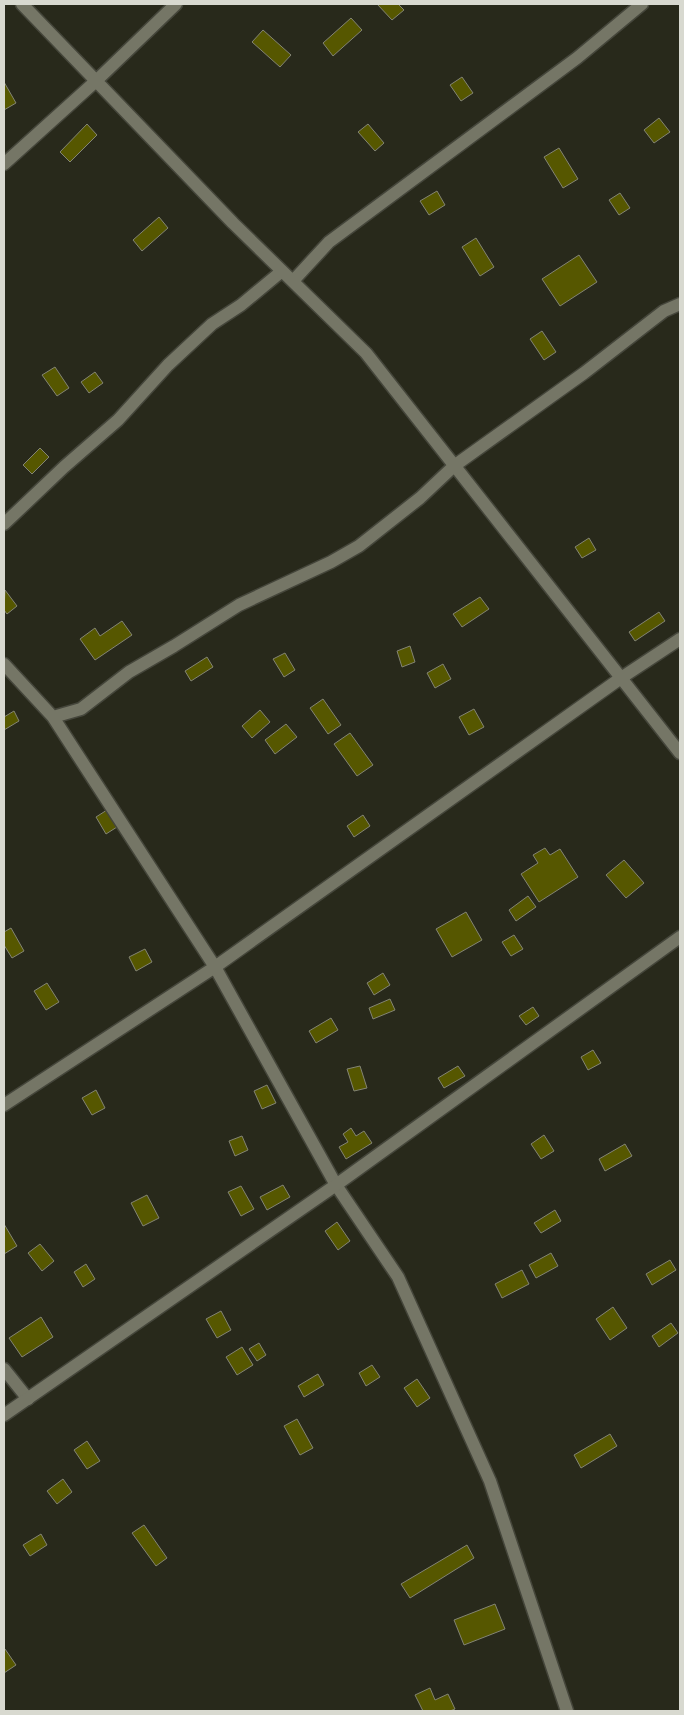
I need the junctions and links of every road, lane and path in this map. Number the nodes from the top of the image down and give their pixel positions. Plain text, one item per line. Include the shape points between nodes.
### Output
1 (22, 4) edge
2 (176, 4) edge
3 (642, 4) edge
4 (96, 81) junction
5 (4, 164) edge
6 (282, 271) junction
7 (293, 281) junction
8 (680, 304) edge
9 (454, 466) junction
10 (4, 524) edge
11 (680, 639) edge
12 (4, 664) edge
13 (621, 678) junction
14 (52, 717) junction
15 (680, 754) edge
16 (680, 937) edge
17 (215, 966) junction
18 (4, 1105) edge
19 (336, 1184) junction
20 (4, 1369) edge
21 (28, 1399) junction
22 (4, 1415) edge
23 (567, 1711) edge

1 - 4 street
2 - 4 street
3 - 7 street via 577,58 329,242
4 - 5 street
4 - 6 street
6 - 7 street
6 - 10 street via 212,324 168,365 118,420
7 - 9 street via 366,353
8 - 9 street via 664,311
9 - 13 street
9 - 14 street via 420,498 359,546 239,605 128,672 81,709
11 - 13 street
12 - 14 street
13 - 15 street
13 - 17 street
14 - 17 street
16 - 19 street
17 - 18 street
17 - 19 street
19 - 21 street
19 - 23 street via 398,1277 490,1481
20 - 21 street
21 - 22 street

